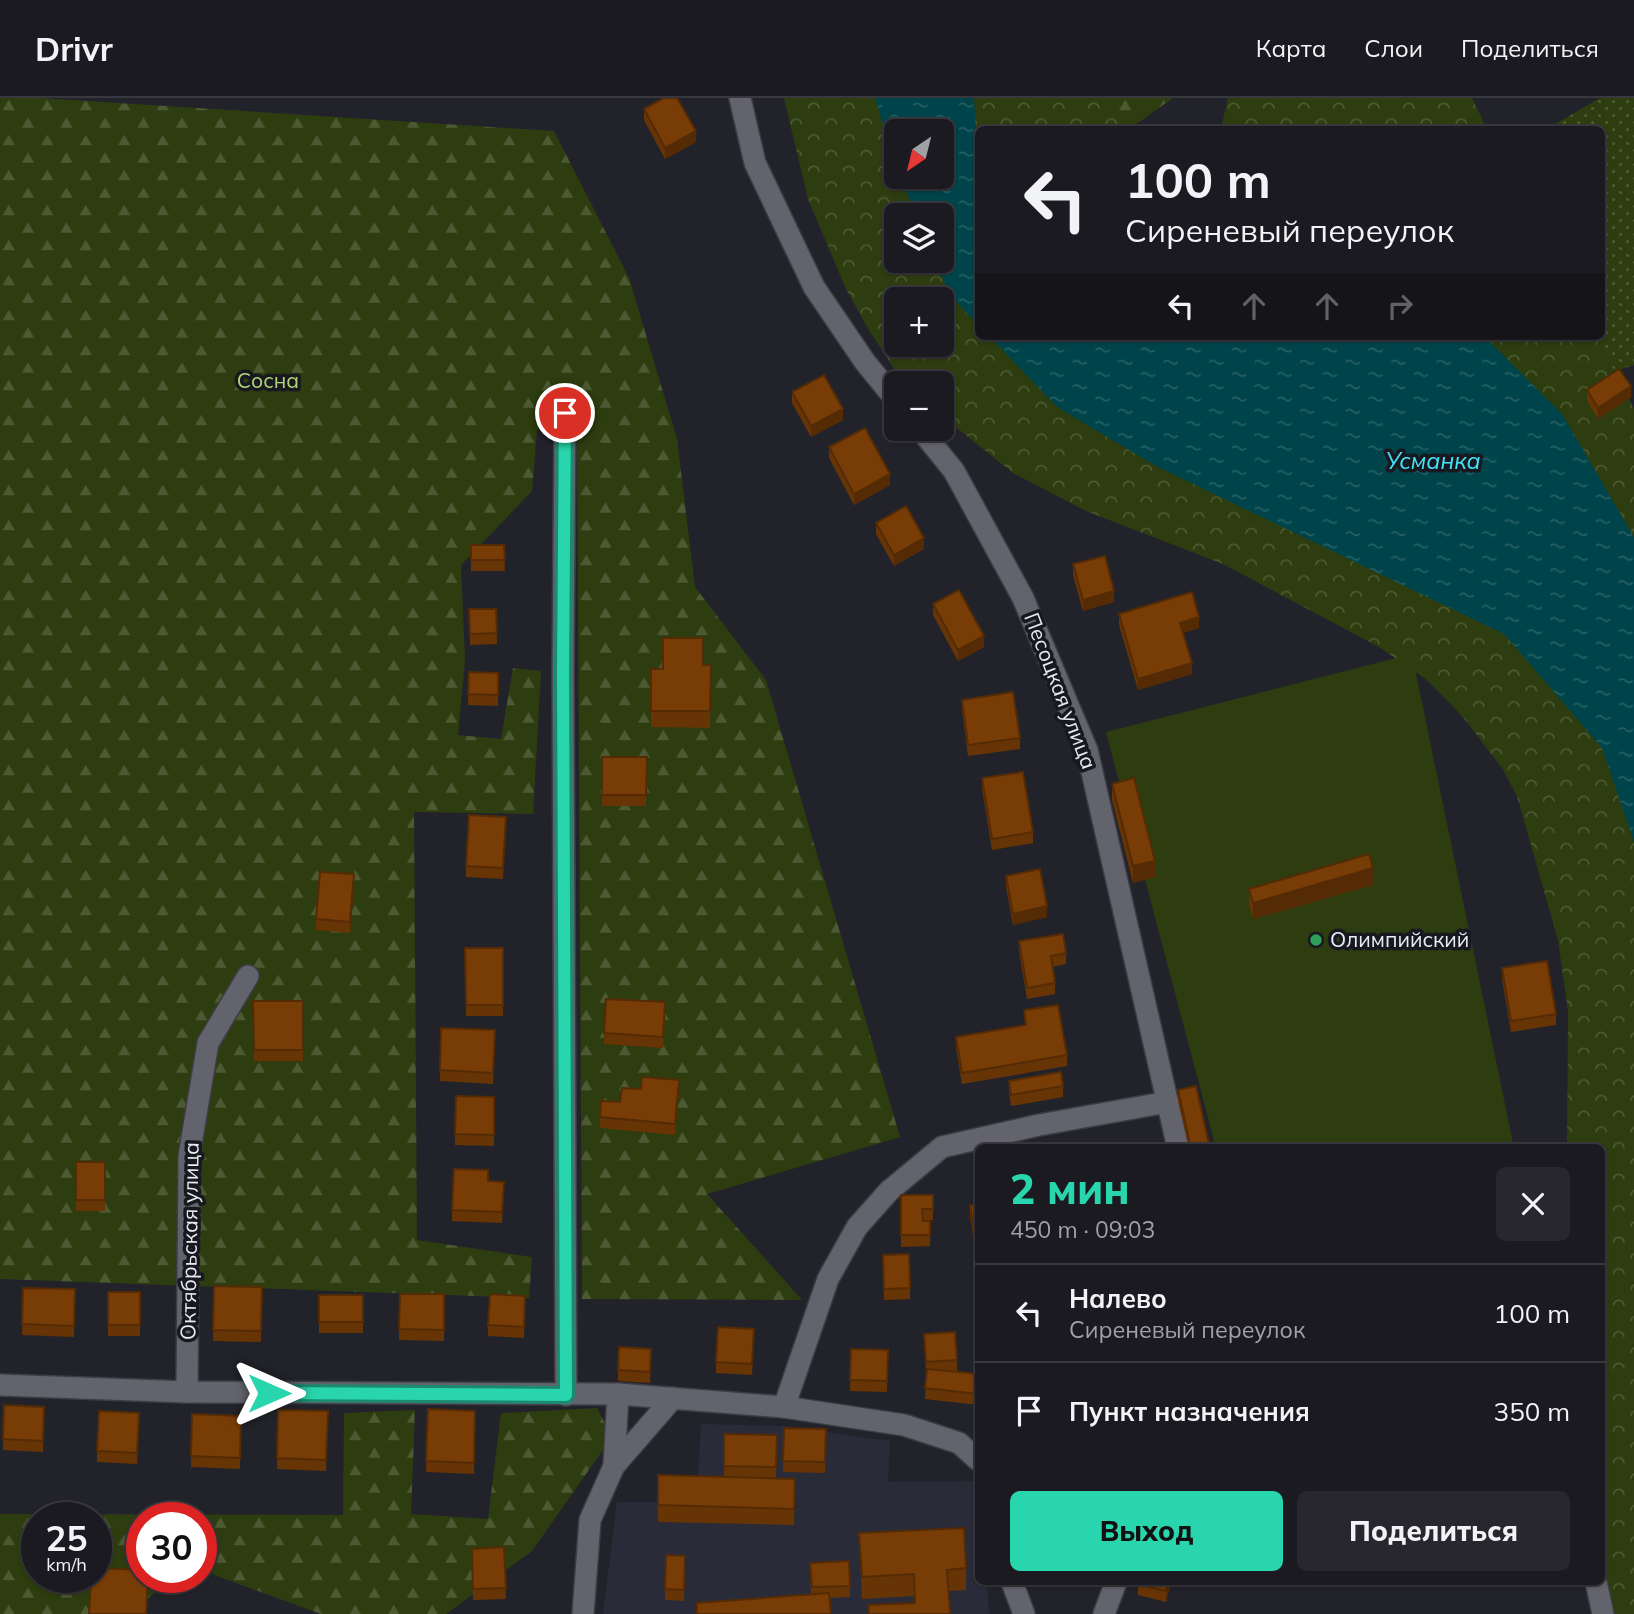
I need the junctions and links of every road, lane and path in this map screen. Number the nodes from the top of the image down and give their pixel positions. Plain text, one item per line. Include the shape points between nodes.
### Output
1 (740, 98) edge
2 (884, 385) edge
3 (565, 413) dead end
4 (930, 441) edge
5 (247, 976) dead end
6 (1168, 1102) junction
7 (1177, 1144) edge
8 (795, 1377) junction
9 (0, 1385) edge
10 (187, 1392) junction
11 (618, 1394) junction
12 (566, 1395) junction
13 (673, 1398) junction
14 (784, 1407) junction
15 (812, 1411) junction
16 (975, 1457) edge
17 (614, 1465) junction
18 (1013, 1585) edge
19 (1114, 1585) edge
20 (1597, 1585) edge
21 (583, 1614) edge
22 (1024, 1614) edge
23 (1104, 1614) edge
24 (1603, 1614) edge

1 - 2 street via 755,163 814,288
3 - 12 street
4 - 6 street, Песоцкая улица via 954,471 1023,598 1087,750
5 - 10 street, Октябрьская улица via 208,1043 189,1156
6 - 7 street, Песоцкая улица
6 - 8 street via 943,1147 888,1191 857,1227 828,1279
8 - 14 street
8 - 15 street
9 - 10 street
10 - 12 street
11 - 12 street
11 - 13 street
11 - 17 street
13 - 14 street
13 - 17 street
14 - 15 street
15 - 16 street via 904,1425 958,1443
17 - 21 street via 590,1520
18 - 22 street
19 - 23 street
20 - 24 street

